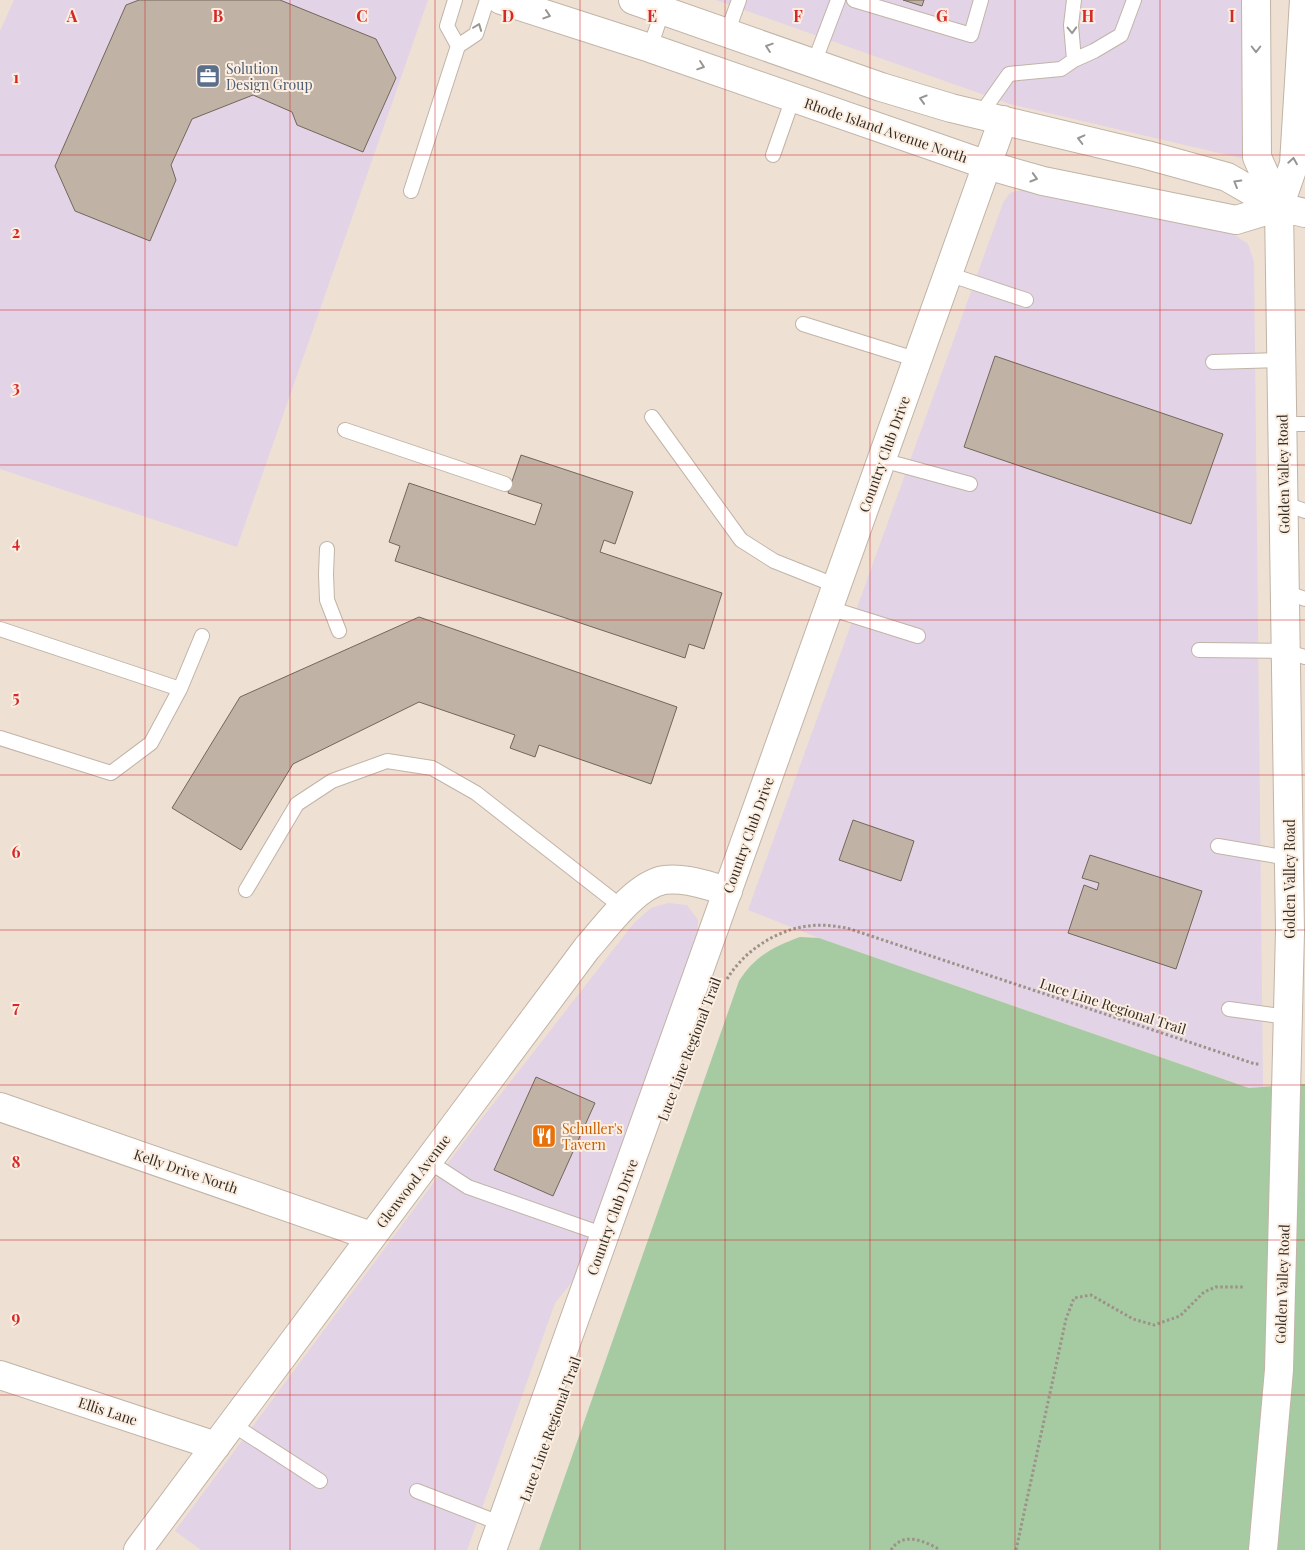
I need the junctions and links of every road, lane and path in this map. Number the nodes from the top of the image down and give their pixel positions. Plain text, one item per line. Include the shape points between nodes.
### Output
1 (455, 0) edge
2 (488, 0) edge
3 (501, 0) edge
4 (633, 0) edge
5 (739, 0) edge
6 (838, 0) edge
7 (854, 0) edge
8 (982, 0) edge
9 (1074, 0) edge
10 (1134, 0) edge
11 (1256, 0) edge
12 (1304, 0) edge
13 (664, 5) edge
14 (727, 33) junction
15 (458, 46) junction
16 (650, 48) junction
17 (1074, 60) junction
18 (814, 63) junction
19 (794, 98) junction
20 (992, 118) junction
21 (773, 155) dead end
22 (987, 165) junction
23 (410, 191) dead end
24 (1279, 208) junction
25 (1305, 213) edge
26 (948, 274) junction
27 (1026, 300) dead end
28 (803, 324) dead end
29 (918, 360) junction
30 (1281, 360) junction
31 (1213, 362) dead end
32 (652, 416) dead end
33 (1293, 424) edge
34 (345, 430) dead end
35 (882, 460) junction
36 (505, 484) dead end
37 (970, 484) dead end
38 (1294, 507) edge
39 (327, 549) dead end
40 (1295, 596) edge
41 (833, 597) junction
42 (0, 629) edge
43 (339, 631) dead end
44 (202, 636) dead end
45 (918, 636) dead end
46 (1200, 650) dead end
47 (1295, 654) edge
48 (180, 689) junction
49 (0, 738) edge
50 (1218, 846) dead end
51 (1289, 858) junction
52 (246, 890) dead end
53 (728, 891) junction
54 (623, 908) junction
55 (1297, 933) edge
56 (723, 986) dead end
57 (1229, 1009) dead end
58 (1287, 1017) junction
59 (1287, 1063) junction
60 (0, 1107) edge
61 (428, 1161) junction
62 (605, 1234) junction
63 (371, 1236) junction
64 (1244, 1287) dead end
65 (0, 1375) edge
66 (224, 1435) junction
67 (320, 1481) dead end
68 (417, 1491) dead end
69 (502, 1524) junction
70 (138, 1550) edge
71 (492, 1550) edge
72 (891, 1550) edge
73 (940, 1550) edge
74 (1016, 1550) edge
75 (1263, 1550) edge

1 - 15 lane via 447,26
15 -> 2 lane via 476,34
3 -> 16 street, Rhode Island Avenue North
4 - 13 street, Rhode Island Avenue North
5 - 14 lane
6 - 18 lane
7 - 8 lane via 971,35
9 -> 17 lane via 1071,25
10 - 17 lane via 1121,35
11 -> 24 street, Golden Valley Road via 1257,157
24 -> 12 street, Golden Valley Road via 1294,164
13 - 14 street, Rhode Island Avenue North
13 - 16 lane
18 -> 14 street, Rhode Island Avenue North
15 - 23 lane
16 -> 19 street, Rhode Island Avenue North
17 - 20 lane via 1061,69 1009,74
20 -> 18 street, Rhode Island Avenue North via 899,92
19 - 21 lane
19 - 22 street, Rhode Island Avenue North
20 - 22 street, Country Club Drive
24 -> 20 street, Rhode Island Avenue North via 1227,177
22 -> 24 street, Rhode Island Avenue North via 1043,181 1236,220
22 - 26 street, Country Club Drive
24 - 25 street, Rhode Island Avenue North
24 - 30 street, Golden Valley Road
26 - 27 lane
26 - 29 street, Country Club Drive
28 - 29 lane
29 - 35 street, Country Club Drive
30 - 31 lane
30 - 33 street, Golden Valley Road
32 - 41 lane via 741,540
33 - 38 street, Golden Valley Road
34 - 36 lane
35 - 37 lane
35 - 41 street, Country Club Drive
38 - 40 street, Golden Valley Road
39 - 43 lane via 327,600
40 - 47 street, Golden Valley Road
41 - 45 lane
41 - 53 street, Country Club Drive
42 - 48 lane
44 - 48 lane
46 - 47 lane
47 - 51 street, Golden Valley Road
48 - 49 lane via 151,743 111,773
50 - 51 lane
51 - 55 street, Golden Valley Road
52 - 54 lane via 297,804 332,781 387,761 432,768 476,793
53 - 54 street, Glenwood Avenue via 691,882 662,880 639,892
53 - 62 street, Country Club Drive
54 - 61 street, Glenwood Avenue via 587,948
55 - 58 street, Golden Valley Road
56 - 59 path, Luce Line Regional Trail via 731,972 758,946 794,929 830,925 1255,1064
57 - 58 lane
58 - 59 street, Golden Valley Road
59 - 75 street, Golden Valley Road via 1279,1370
60 - 63 street, Kelly Drive North
61 - 62 lane via 468,1187
61 - 63 street, Glenwood Avenue
62 - 69 street, Country Club Drive
63 - 66 street, Glenwood Avenue
64 - 74 path via 1216,1287 1204,1292 1180,1316 1154,1325 1133,1319 1091,1295 1074,1298 1066,1319
65 - 66 street, Ellis Lane
66 - 67 lane
66 - 70 street, Glenwood Avenue
68 - 69 lane
69 - 71 street, Country Club Drive
72 - 73 path via 906,1538 918,1539

